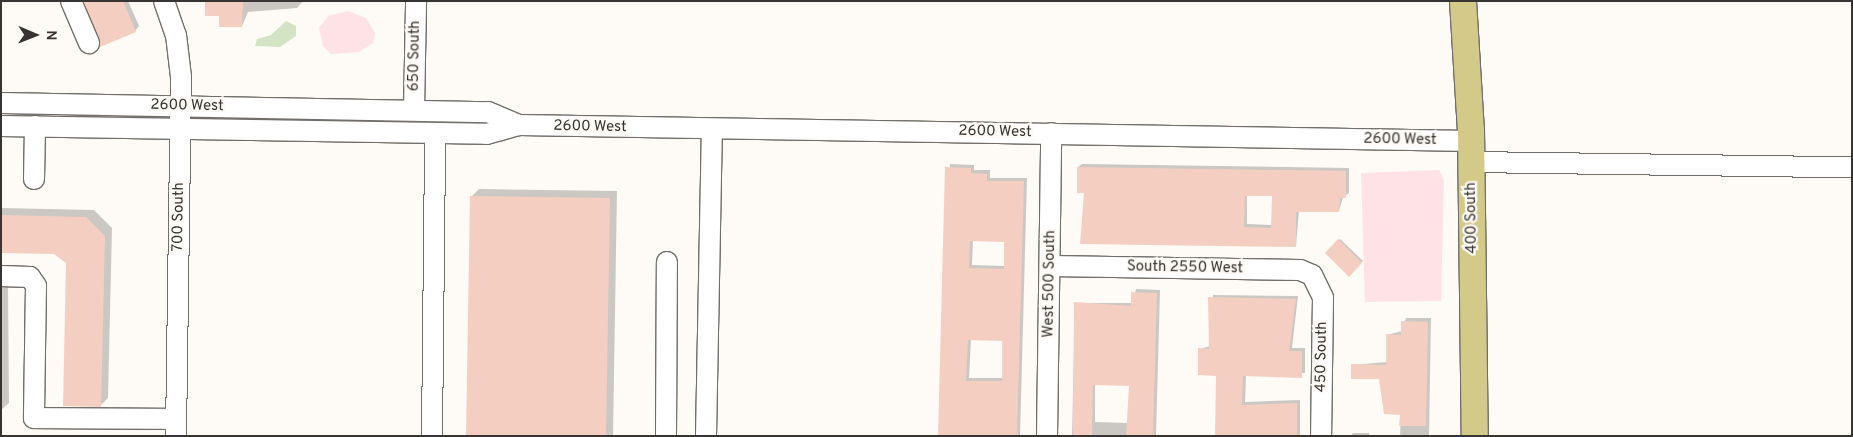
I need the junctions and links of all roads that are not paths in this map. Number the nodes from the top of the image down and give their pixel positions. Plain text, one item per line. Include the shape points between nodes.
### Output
1 (71, 1) edge
2 (164, 1) edge
3 (416, 1) edge
4 (1463, 1) edge
5 (89, 43) dead end
6 (1, 103) edge
7 (180, 106) junction
8 (414, 110) junction
9 (519, 125) junction
10 (1, 126) edge
11 (35, 126) junction
12 (180, 129) junction
13 (712, 129) junction
14 (435, 133) junction
15 (1051, 133) junction
16 (1471, 152) junction
17 (1852, 167) edge
18 (34, 179) dead end
19 (667, 262) dead end
20 (1050, 266) junction
21 (1, 276) edge
22 (1316, 280) joint
23 (176, 427) edge
24 (432, 436) edge
25 (666, 436) edge
26 (706, 436) edge
27 (1047, 436) edge
28 (1321, 436) edge
29 (1475, 436) edge

1 - 5 street
2 - 7 street, 700 South via 179,50
3 - 8 street, 650 South
4 - 16 main road, 400 South
6 - 7 street, 2600 West
7 - 8 street, 2600 West
7 - 12 street, 700 South
8 - 9 street, 2600 West via 488,112
9 - 13 street, 2600 West
9 - 14 street, 2600 West via 487,134
10 - 11 street, 2600 West
11 - 12 street, 2600 West
11 - 18 street
12 - 14 street, 2600 West
12 - 23 street, 700 South
13 - 15 street, 2600 West
13 - 26 street
14 - 24 street
15 - 16 street, 2600 West
15 - 20 street, West 500 South
16 - 17 street, 2600 West
16 - 29 main road, 400 South
19 - 25 street
20 - 22 street, South 2550 West via 1300,270
20 - 27 street, West 500 South
21 - 23 street via 30,277 36,286 34,418
22 - 28 street, 450 South via 1323,302

